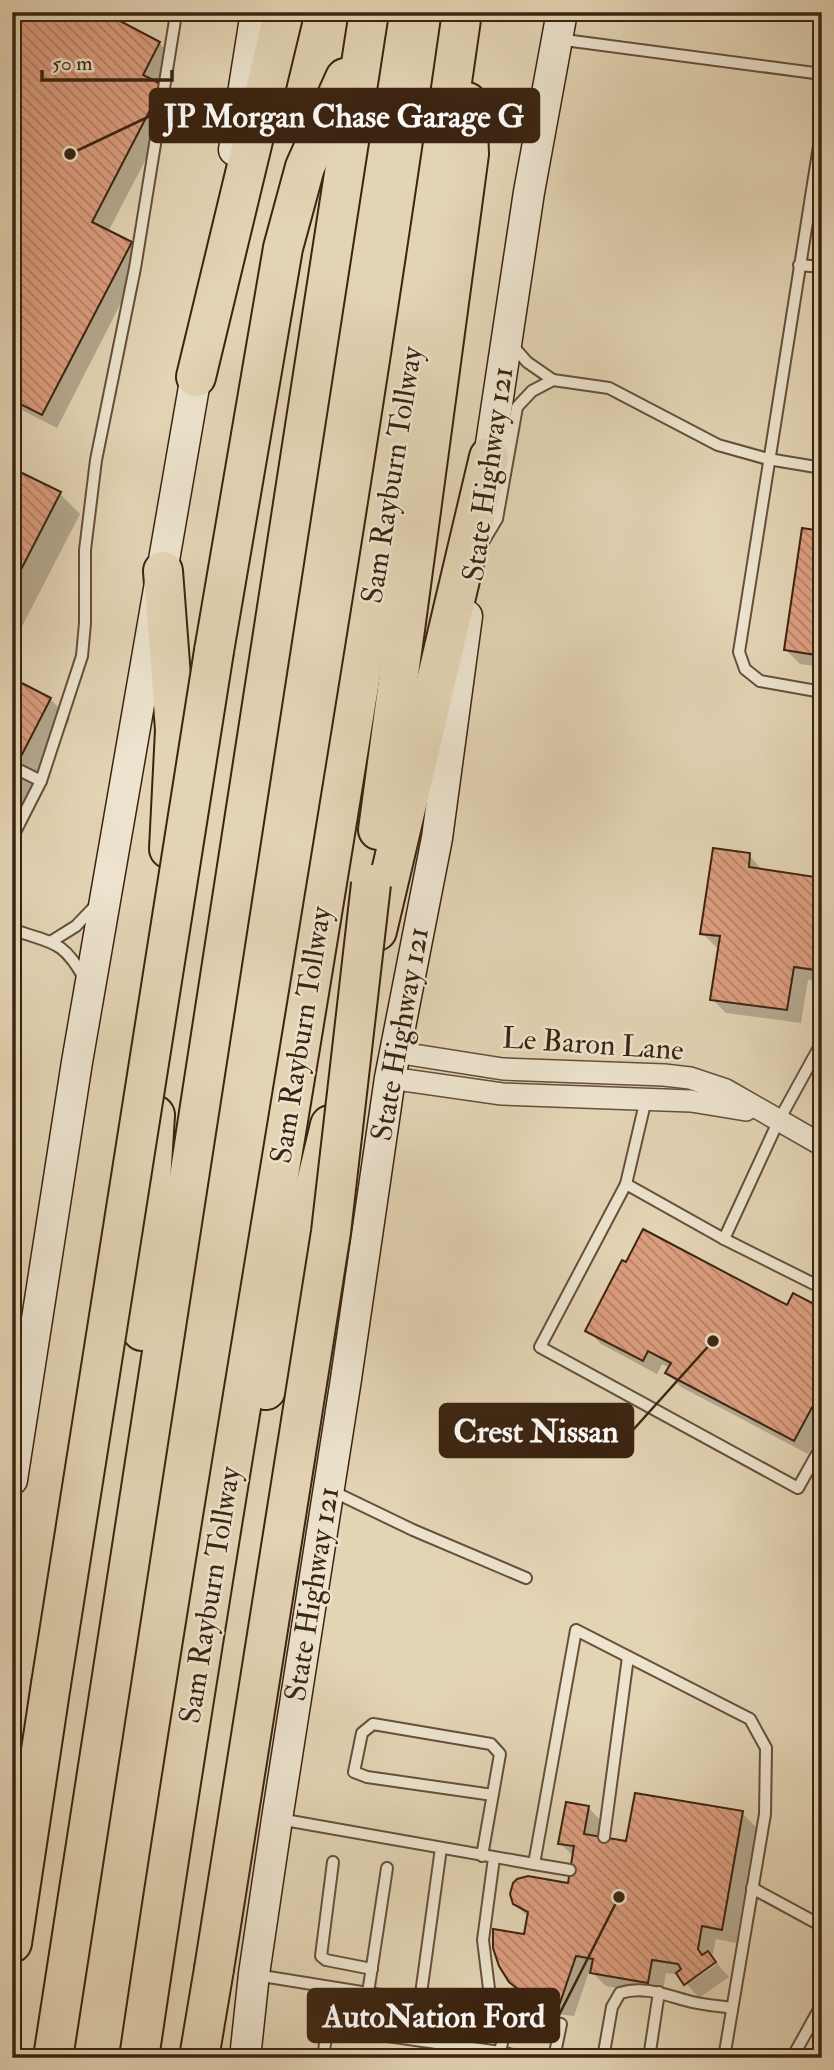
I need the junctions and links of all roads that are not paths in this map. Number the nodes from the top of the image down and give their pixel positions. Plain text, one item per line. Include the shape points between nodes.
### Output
1 (256, 12) edge
2 (284, 12) edge
3 (463, 12) edge
4 (175, 13) edge
5 (368, 22) edge
6 (560, 26) edge
7 (822, 74) edge
8 (822, 127) edge
9 (799, 265) junction
10 (822, 268) edge
11 (507, 338) junction
12 (196, 377) junction
13 (553, 380) junction
14 (489, 457) junction
15 (768, 459) junction
16 (822, 468) edge
17 (476, 554) junction
18 (163, 571) junction
19 (822, 692) edge
20 (15, 768) dead end
21 (41, 781) junction
22 (16, 827) edge
23 (12, 838) edge
24 (109, 886) junction
25 (12, 929) edge
26 (52, 941) junction
27 (90, 990) junction
28 (822, 1042) edge
29 (392, 1065) junction
30 (646, 1099) junction
31 (778, 1122) junction
32 (822, 1146) edge
33 (626, 1184) junction
34 (724, 1239) junction
35 (822, 1288) edge
36 (822, 1445) edge
37 (12, 1480) edge
38 (328, 1489) junction
39 (526, 1578) dead end
40 (125, 1585) junction
41 (628, 1657) junction
42 (195, 1684) junction
43 (493, 1795) junction
44 (277, 1819) junction
45 (604, 1837) dead end
46 (441, 1848) junction
47 (488, 1857) junction
48 (333, 1862) dead end
49 (534, 1864) junction
50 (387, 1868) dead end
51 (570, 1870) dead end
52 (752, 1888) junction
53 (16, 1906) edge
54 (822, 1926) edge
55 (12, 1942) edge
56 (372, 1969) junction
57 (254, 1974) junction
58 (659, 1992) junction
59 (368, 1993) junction
60 (420, 2001) junction
61 (822, 2004) edge
62 (732, 2008) junction
63 (492, 2013) junction
64 (508, 2015) junction
65 (500, 2052) junction
66 (53, 2058) edge
67 (139, 2058) edge
68 (199, 2058) edge
69 (245, 2058) edge
70 (323, 2058) edge
71 (514, 2058) edge
72 (554, 2058) edge
73 (603, 2058) edge
74 (649, 2058) edge
75 (724, 2058) edge
76 (792, 2058) edge

1 - 12 main road
2 - 12 highway
3 - 42 highway, Sam Rayburn Tollway via 416,329
3 - 68 highway, bridge via 469,154 391,731 331,1232
4 - 21 lane via 135,268 96,460 85,550 82,656
5 - 40 highway
5 - 53 highway, bridge via 305,167 283,248 214,651
6 - 7 lane
6 - 11 main road, State Highway 121 via 528,192
8 - 9 lane
9 - 10 lane
9 - 15 lane
11 - 13 lane via 518,355
11 - 14 main road, State Highway 121
12 - 18 main road
13 - 15 lane via 609,388 718,445
13 - 17 lane via 531,391 517,407 498,519
14 - 17 main road, State Highway 121
14 - 42 highway
15 - 16 lane
15 - 19 lane via 739,652 745,669 760,681
17 - 29 main road, State Highway 121 via 437,838
18 - 24 main road
18 - 40 highway via 175,730
20 - 21 lane
21 - 22 lane
22 - 23 lane
24 - 26 lane via 90,914
24 - 27 main road
25 - 26 lane
26 - 27 lane via 66,951
27 - 37 main road
28 - 31 lane
29 - 30 street, Le Baron Lane via 502,1094
29 - 31 street, Le Baron Lane via 690,1079 726,1090
29 - 38 main road, State Highway 121
30 - 31 street, Le Baron Lane via 715,1103
30 - 33 lane
31 - 32 street, Le Baron Lane
31 - 34 lane
33 - 34 lane
33 - 36 lane via 540,1347 798,1488
34 - 35 lane
38 - 39 lane
38 - 44 main road, State Highway 121
40 - 66 highway
41 - 45 lane
41 - 49 lane via 576,1630
41 - 52 lane via 750,1719 761,1738 766,1748 765,1814
42 - 67 highway, Sam Rayburn Tollway
43 - 43 lane via 500,1754 491,1744 373,1724 362,1733 354,1772
43 - 47 lane
44 - 46 lane
44 - 57 main road, State Highway 121
46 - 47 lane
46 - 60 lane
47 - 49 lane
47 - 63 lane via 483,1940
48 - 56 lane via 321,1956
49 - 51 lane
50 - 56 lane
52 - 54 lane
52 - 62 lane
53 - 55 highway
56 - 59 lane
57 - 59 lane
57 - 69 main road, State Highway 121
58 - 62 lane
58 - 73 lane via 634,1989 620,1993 612,2007
58 - 74 lane
59 - 60 lane
60 - 63 lane
61 - 76 lane
62 - 75 lane
63 - 64 lane
64 - 65 lane
64 - 72 lane via 561,2024
65 - 70 lane via 338,2029 327,2030
65 - 71 lane

